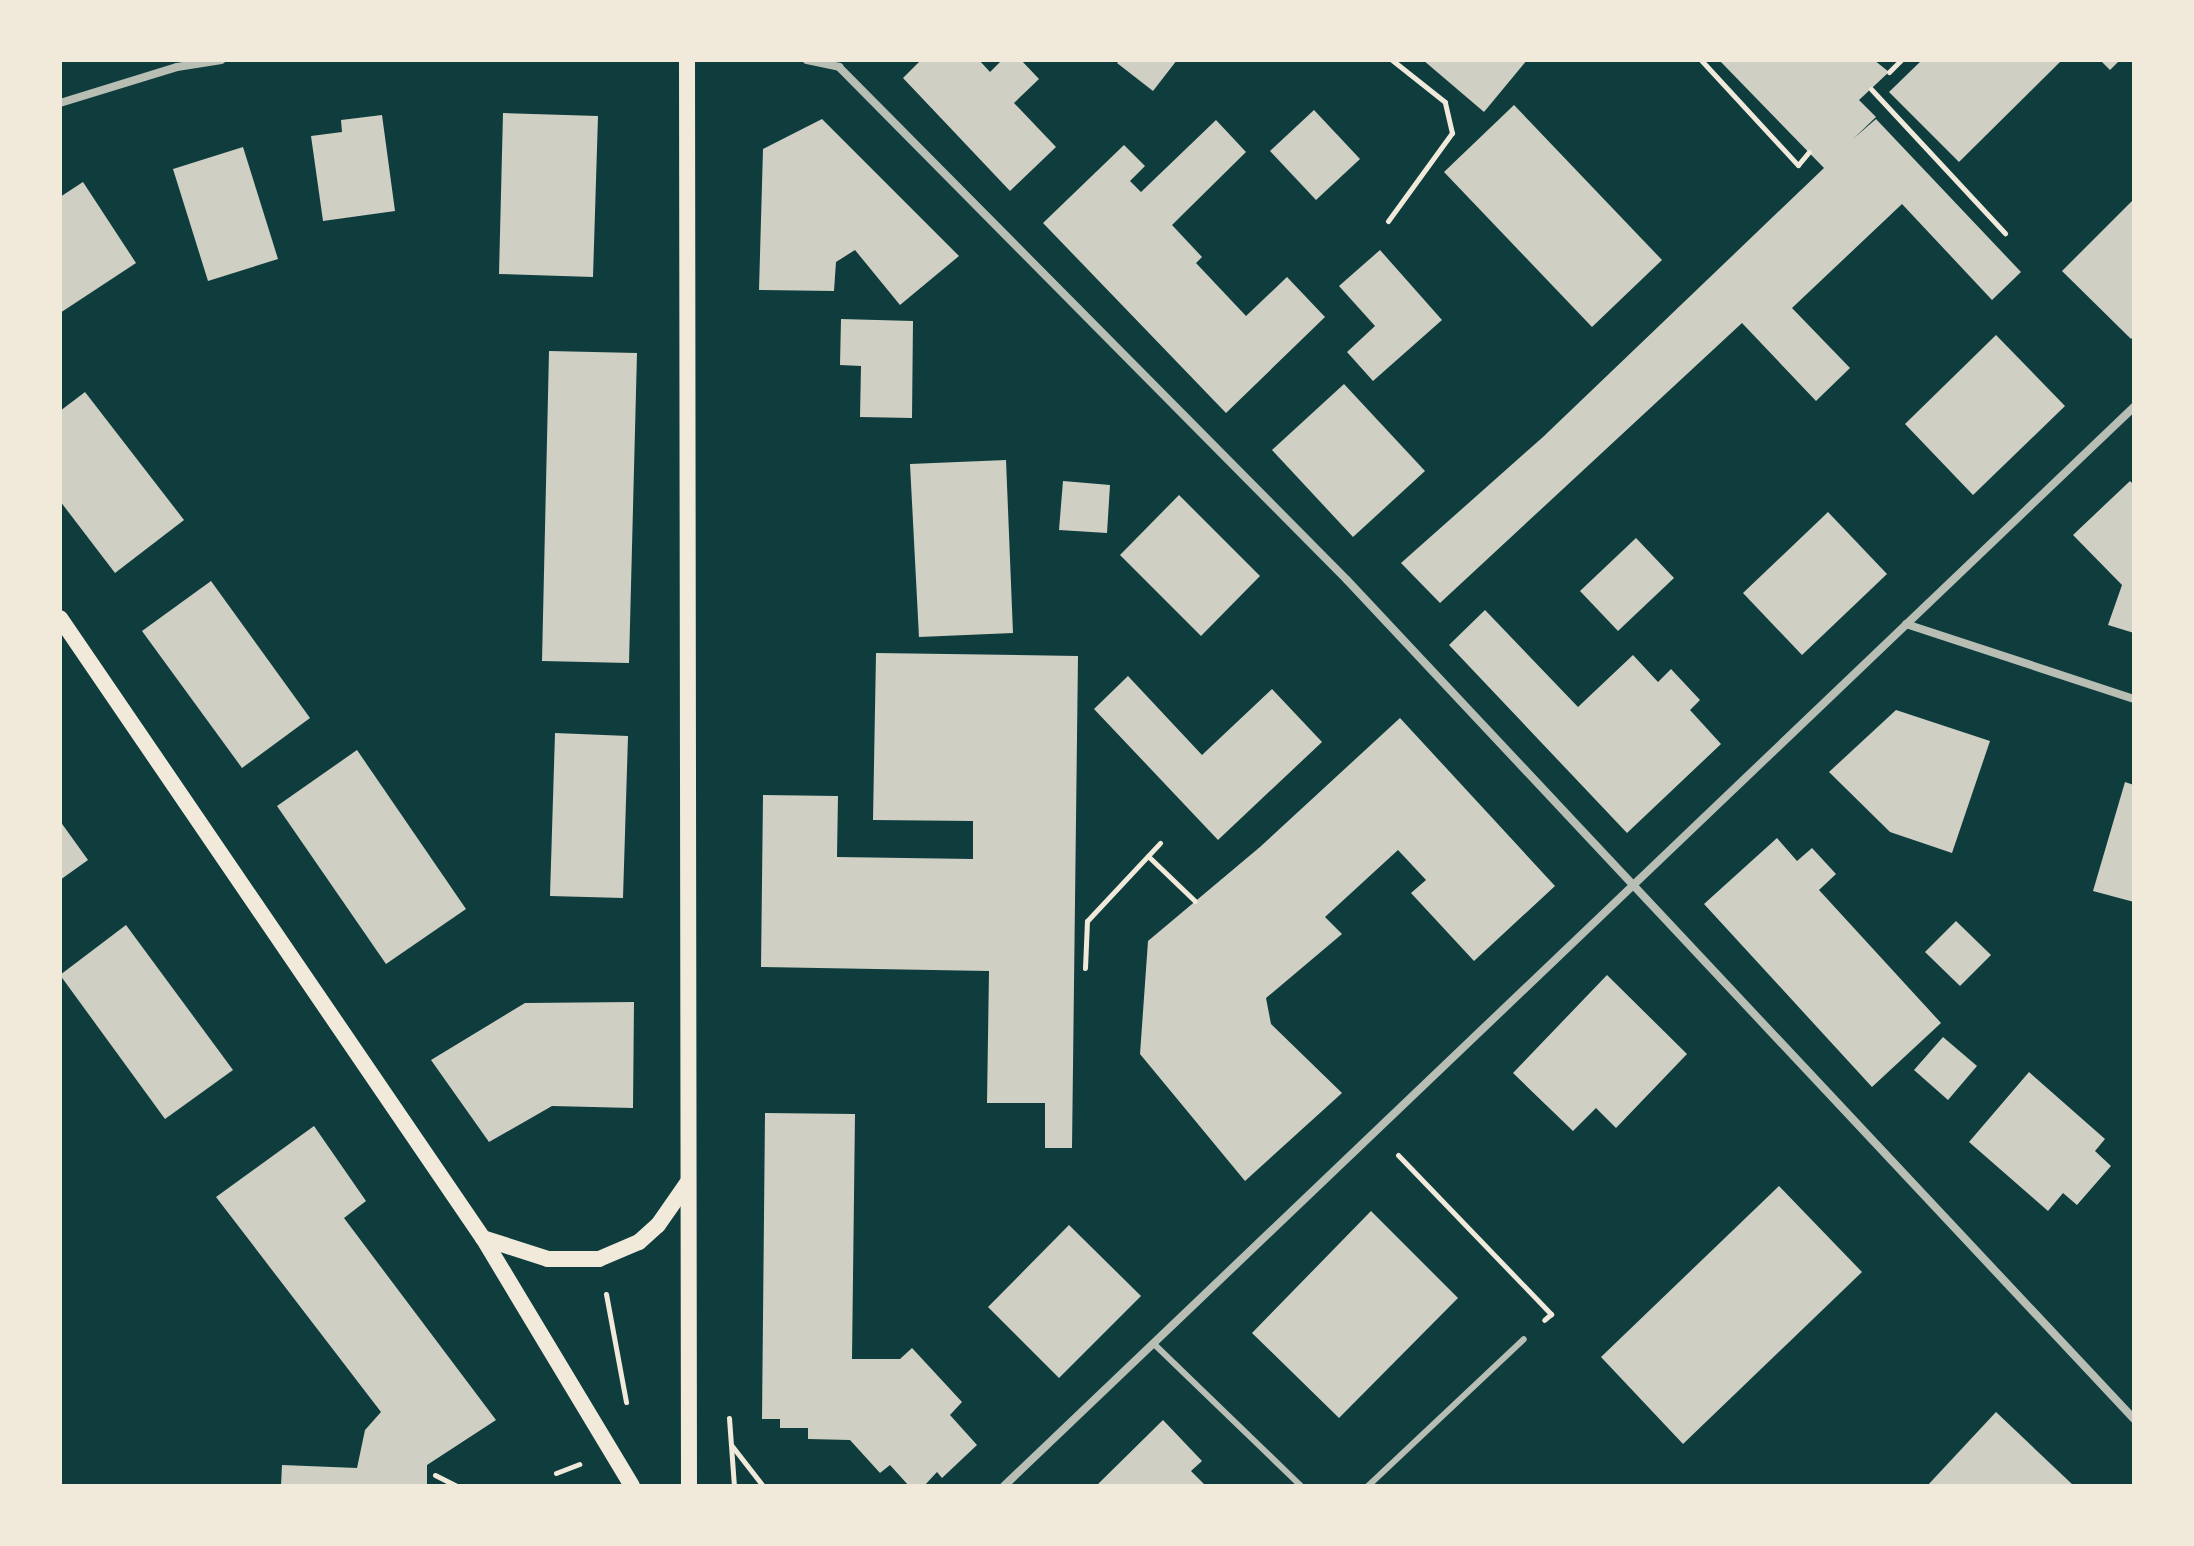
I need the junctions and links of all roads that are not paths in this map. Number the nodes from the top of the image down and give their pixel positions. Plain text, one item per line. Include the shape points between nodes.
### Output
1 (221, 60) edge
2 (687, 60) edge
3 (807, 60) edge
4 (60, 103) edge
5 (2134, 407) edge
6 (60, 618) edge
7 (1906, 624) junction
8 (2134, 699) edge
9 (1633, 884) junction
10 (691, 1171) junction
11 (483, 1238) junction
12 (1524, 1339) road end
13 (1153, 1343) junction
14 (2134, 1419) edge
15 (632, 1486) edge
16 (689, 1486) edge
17 (1004, 1486) edge
18 (1301, 1486) edge
19 (1368, 1486) edge

1 - 4 street via 177,67
2 - 10 main road
3 - 9 street via 839,67 1347,580
5 - 7 street
6 - 11 main road
7 - 8 street
7 - 9 street
9 - 13 street
9 - 14 street
10 - 11 main road via 686,1191 658,1225 639,1242 599,1259 548,1259
10 - 16 main road
11 - 15 main road
12 - 19 lane
13 - 17 street
13 - 18 lane

